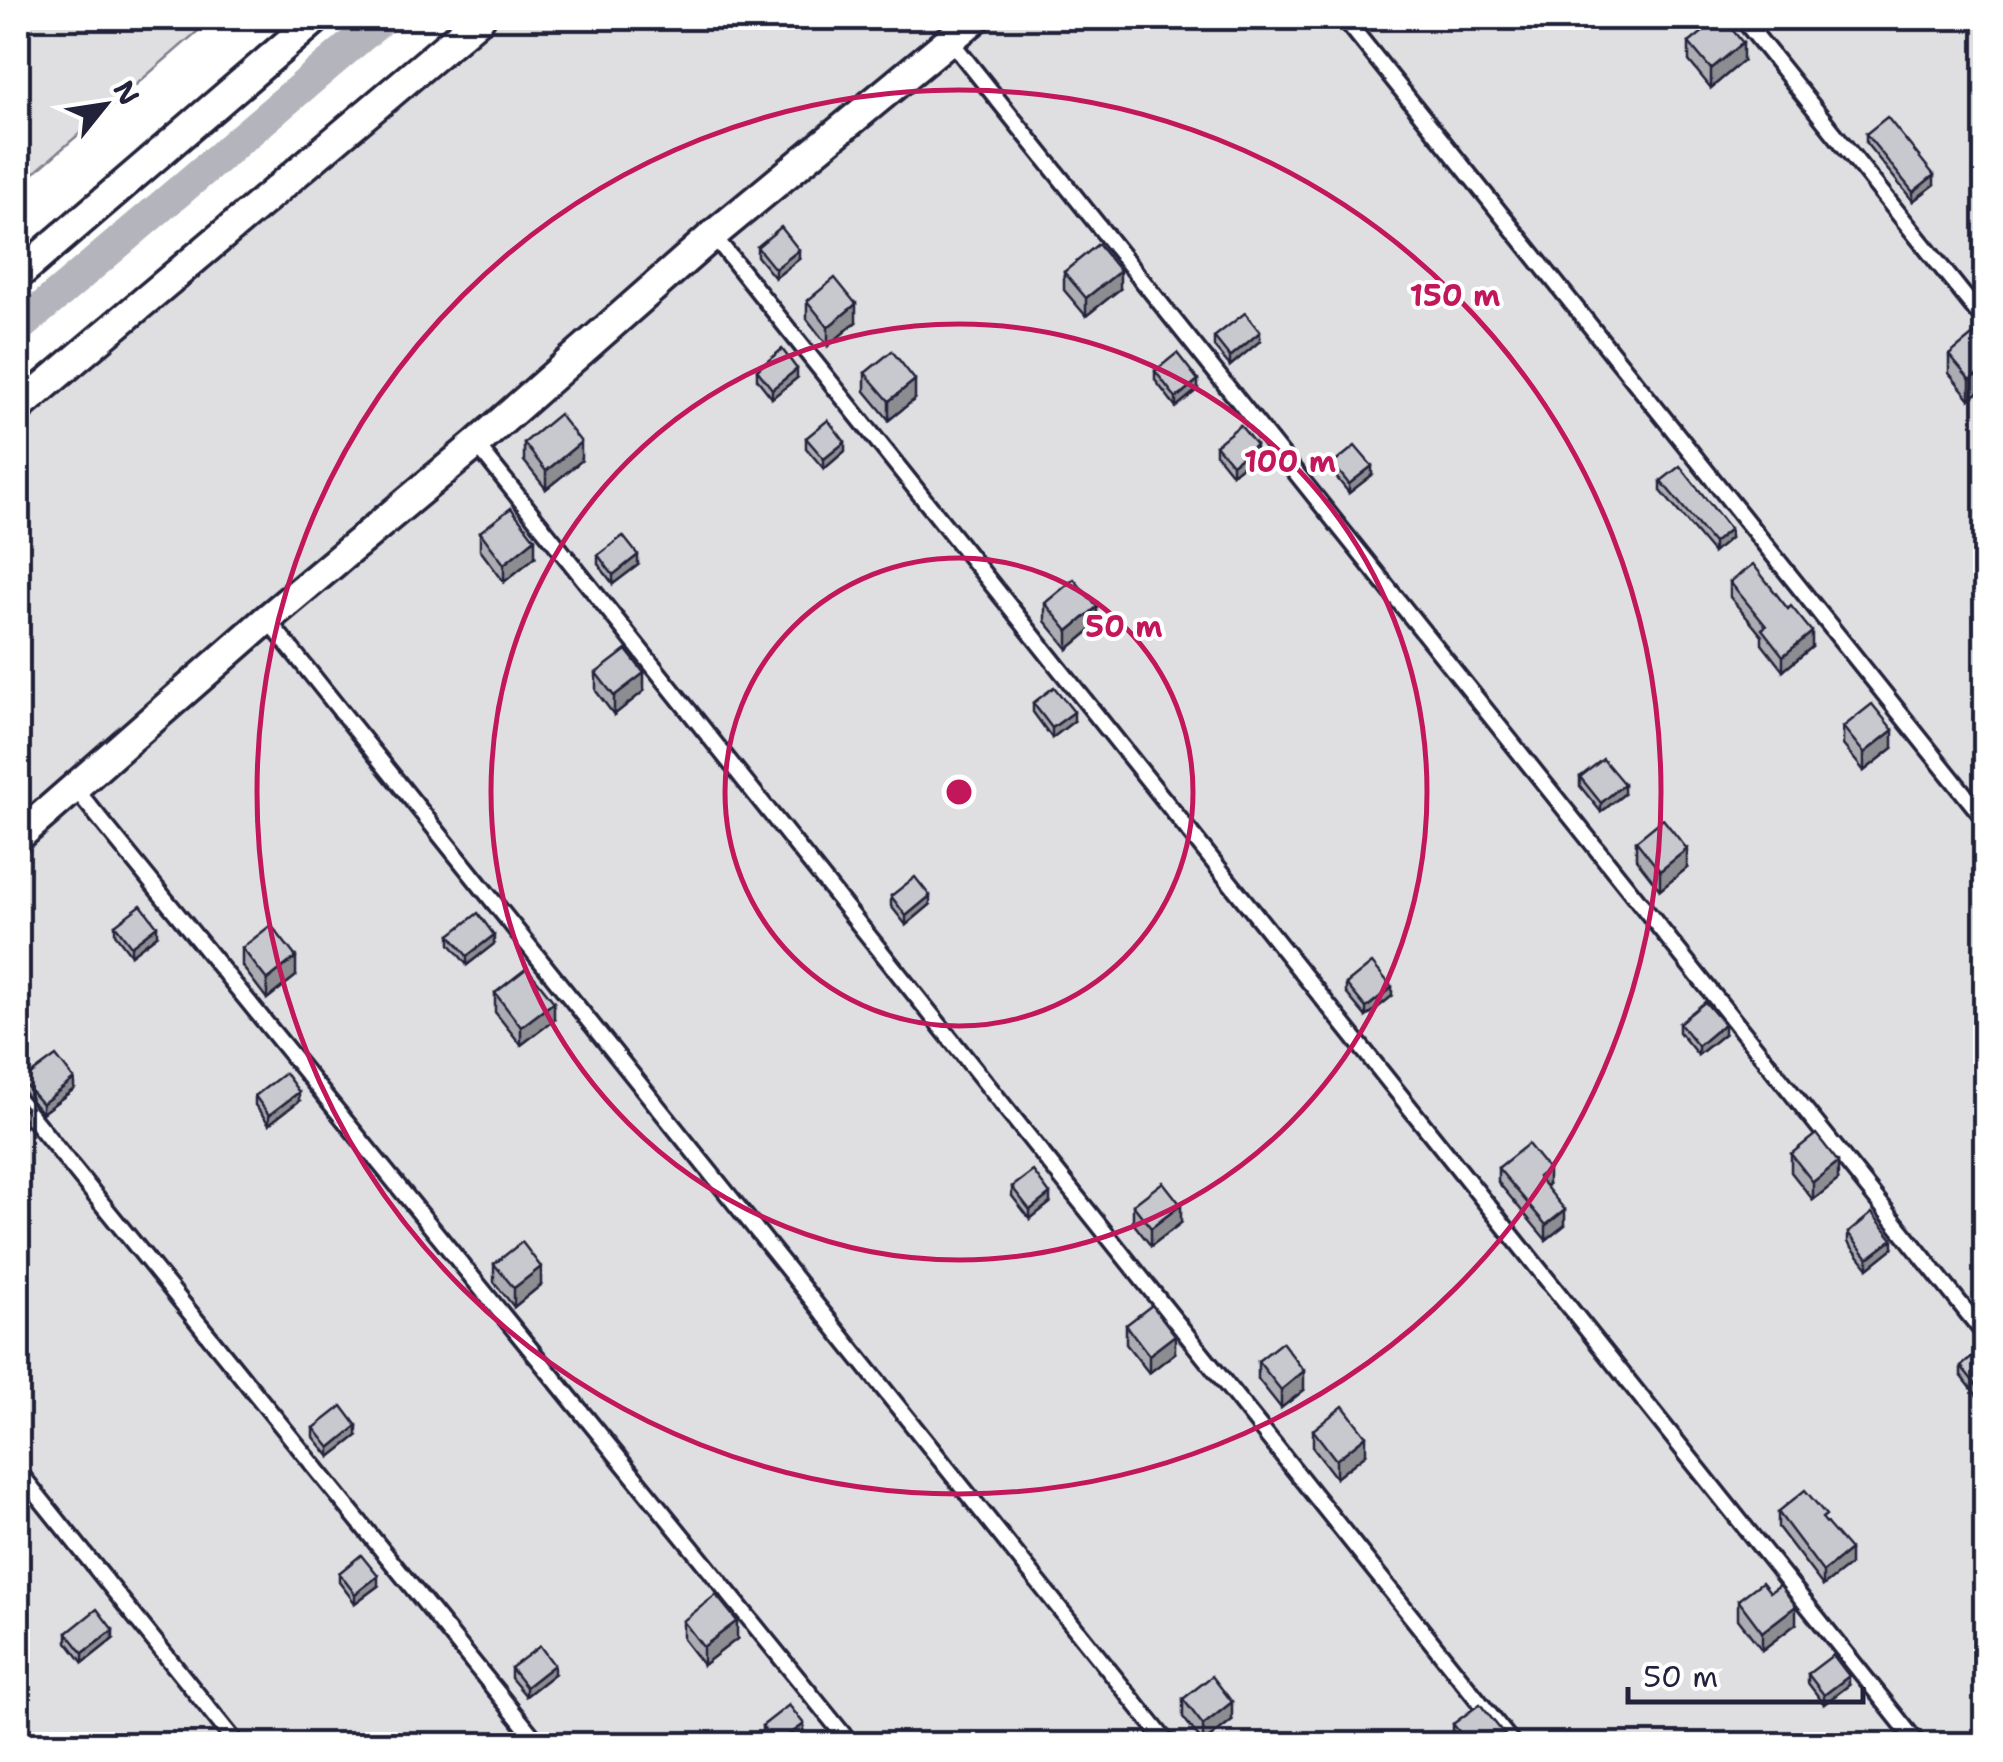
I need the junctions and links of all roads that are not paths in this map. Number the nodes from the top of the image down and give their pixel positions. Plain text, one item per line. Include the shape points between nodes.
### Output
1 (317, 18) edge
2 (480, 18) edge
3 (976, 18) edge
4 (1344, 18) edge
5 (1742, 18) edge
6 (950, 40) junction
7 (713, 235) junction
8 (18, 274) edge
9 (1986, 323) edge
10 (18, 408) edge
11 (476, 444) junction
12 (266, 618) junction
13 (74, 787) junction
14 (1986, 820) edge
15 (18, 838) edge
16 (18, 1100) edge
17 (1986, 1336) edge
18 (18, 1471) edge
19 (238, 1744) edge
20 (539, 1744) edge
21 (851, 1744) edge
22 (1168, 1744) edge
23 (1513, 1744) edge
24 (1918, 1744) edge

1 - 8 street
2 - 10 street
3 - 6 street
4 - 14 lane
5 - 9 lane
6 - 7 street
6 - 17 lane
7 - 11 street
7 - 24 lane
11 - 12 street
11 - 23 lane
12 - 13 street
12 - 22 lane
13 - 15 street
13 - 21 lane
16 - 20 lane
18 - 19 lane

